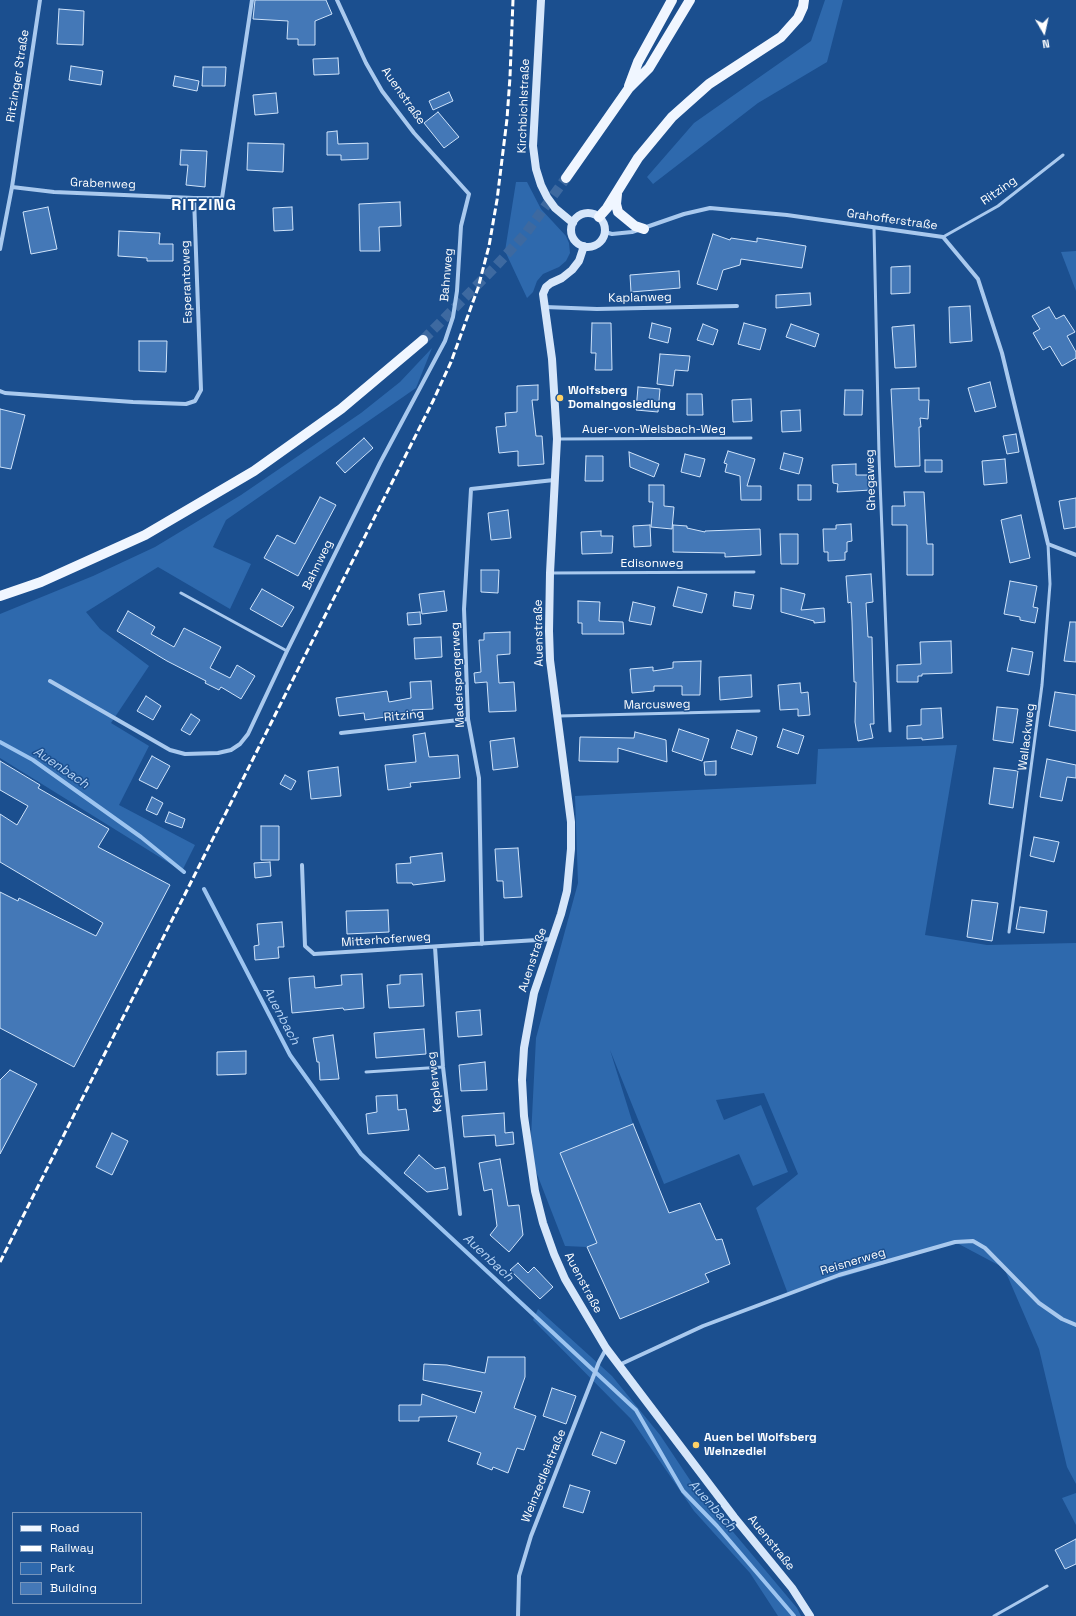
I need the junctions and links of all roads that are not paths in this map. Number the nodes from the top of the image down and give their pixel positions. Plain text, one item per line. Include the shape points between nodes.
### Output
1 (40, 0) edge
2 (252, 0) edge
3 (337, 0) edge
4 (541, 0) edge
5 (672, 0) edge
6 (690, 0) edge
7 (804, 0) edge
8 (629, 88) junction
9 (1063, 155) dead end
10 (566, 178) tunnel mouth
11 (12, 187) junction
12 (617, 192) junction
13 (469, 194) joint
14 (194, 198) junction
15 (599, 217) junction
16 (573, 223) junction
17 (874, 228) junction
18 (644, 229) junction
19 (605, 232) junction
20 (943, 237) junction
21 (584, 246) junction
22 (0, 249) edge
23 (737, 306) dead end
24 (545, 307) junction
25 (423, 340) tunnel mouth
26 (0, 391) edge
27 (751, 438) dead end
28 (557, 439) junction
29 (554, 480) junction
30 (1048, 544) junction
31 (1076, 556) edge
32 (754, 572) dead end
33 (550, 573) junction
34 (181, 593) dead end
35 (0, 596) edge
36 (287, 651) junction
37 (50, 681) dead end
38 (759, 711) dead end
39 (557, 716) junction
40 (468, 719) junction
41 (890, 731) dead end
42 (342, 733) dead end
43 (302, 865) dead end
44 (1009, 932) dead end
45 (553, 939) junction
46 (482, 944) junction
47 (435, 947) junction
48 (443, 1067) junction
49 (366, 1072) dead end
50 (460, 1214) dead end
51 (1076, 1325) edge
52 (606, 1348) junction
53 (618, 1365) junction
54 (1047, 1586) dead end
55 (518, 1616) edge
56 (810, 1616) edge
57 (994, 1616) edge

1 - 11 street, Ritzinger Straße
2 - 14 street via 222,198
3 - 13 street, Auenstraße via 382,91 414,133
4 - 16 street, Kirchbichlstraße via 533,146 536,169 547,197 555,208
5 - 8 main road via 638,62
6 - 8 main road via 649,68
7 - 12 main road via 798,18 781,37 709,84 672,117 638,158
8 - 10 main road
9 - 20 lane, Ritzing via 998,206
11 - 14 street, Grabenweg via 54,192
11 - 22 street, Ritzinger Straße
12 - 15 main road
12 - 18 main road via 618,212 634,226
13 - 36 street, Bahnweg via 461,226 458,291 445,341 380,463
14 - 26 street, Esperantoweg via 200,390 195,401 186,404
15 - 16 street via 586,214 579,216
15 - 19 street via 604,224
16 - 21 street via 572,236
17 - 18 street, Grahofferstraße via 787,215 710,208 684,214
17 - 20 street, Grahofferstraße
17 - 41 lane, Ghegaweg via 879,456
18 - 19 street, Grahofferstraße via 621,234
19 - 21 street via 593,246
20 - 30 street, Grahofferstraße via 978,279 1002,353
21 - 24 street, Auenstraße via 579,261 572,270 546,287 543,294
23 - 24 street, Kaplanweg via 597,309
24 - 28 street, Auenstraße via 552,359
25 - 35 main road via 342,409 254,471 145,535 41,582
27 - 28 lane, Auer-von-Welsbach-Weg
28 - 29 street, Auenstraße
29 - 33 street, Auenstraße
29 - 40 street, Maderspergerweg via 471,489 464,609
30 - 31 street
30 - 44 lane, Wallackweg via 1050,584 1043,678
32 - 33 lane, Edisonweg
33 - 39 street, Auenstraße via 550,660
34 - 36 lane
36 - 37 street, Bahnweg via 248,734 236,747 218,753 185,754 170,750
38 - 39 lane, Marcusweg
39 - 45 street, Auenstraße via 571,822 571,849 567,891
40 - 42 street, Ritzing
40 - 46 street, Maderspergerweg via 478,778
43 - 47 street, Mitterhoferweg via 305,946 314,954
45 - 46 street, Mitterhoferweg
45 - 52 street, Auenstraße via 534,993 524,1048 522,1080 526,1132 535,1191 554,1254 577,1301
46 - 47 street, Mitterhoferweg
47 - 48 street, Keplerweg
48 - 49 lane
48 - 50 street, Keplerweg
51 - 53 street, Reisnerweg via 1039,1303 985,1248 974,1241 955,1242 832,1278 703,1326
52 - 53 street, Auenstraße
52 - 55 street, Weinzedleistraße via 531,1536 519,1576
53 - 56 street, Auenstraße via 734,1517 792,1588
54 - 57 lane

